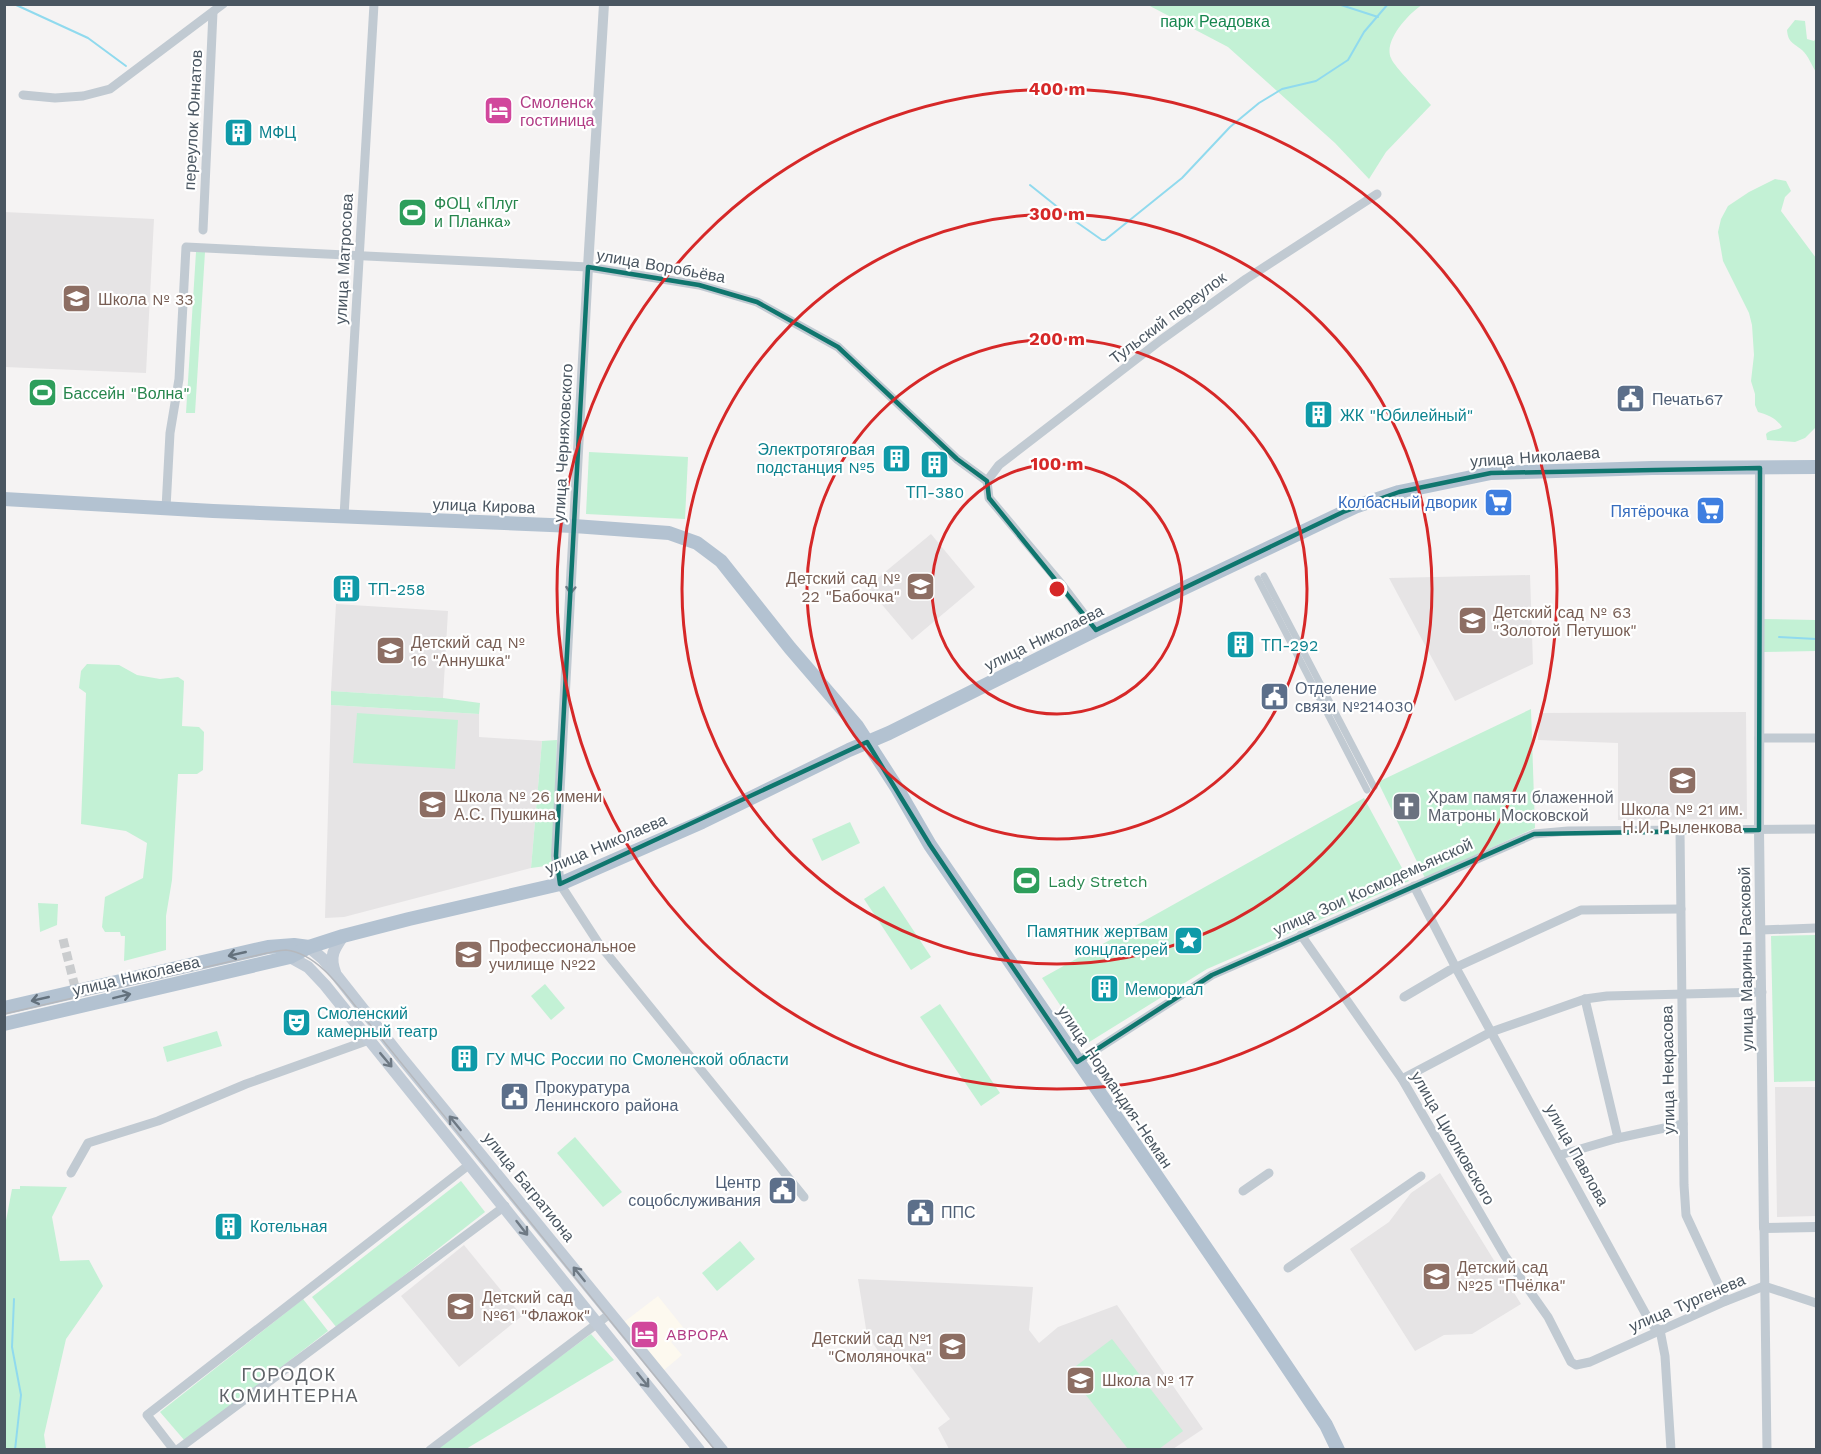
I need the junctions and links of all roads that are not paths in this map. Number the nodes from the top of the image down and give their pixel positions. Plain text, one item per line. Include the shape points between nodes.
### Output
1 (223, 4) edge
2 (374, 4) edge
3 (604, 4) edge
4 (213, 12) junction
5 (23, 95) dead end
6 (1377, 194) dead end
7 (203, 230) dead end
8 (359, 255) junction
9 (588, 267) junction
10 (1816, 467) edge
11 (1760, 468) junction
12 (987, 481) junction
13 (4, 499) edge
14 (166, 508) junction
15 (344, 516) junction
16 (574, 526) junction
17 (1261, 578) dead end
18 (1096, 630) junction
19 (1759, 738) junction
20 (1816, 738) edge
21 (867, 742) junction
22 (1371, 788) dead end
23 (1816, 829) edge
24 (1680, 830) junction
25 (1759, 830) junction
26 (560, 884) junction
27 (1414, 886) junction
28 (1681, 909) junction
29 (1816, 928) edge
30 (1761, 930) junction
31 (1301, 935) junction
32 (344, 936) junction
33 (313, 950) junction
34 (290, 957) junction
35 (308, 967) junction
36 (1456, 968) junction
37 (337, 976) junction
38 (76, 991) junction
39 (1762, 992) junction
40 (1682, 995) junction
41 (1404, 996) dead end
42 (1585, 999) junction
43 (4, 1008) edge
44 (65, 1010) junction
45 (4, 1024) edge
46 (1491, 1032) junction
47 (369, 1040) junction
48 (1077, 1062) junction
49 (1402, 1079) junction
50 (1683, 1124) junction
51 (1618, 1138) junction
52 (1560, 1155) junction
53 (470, 1164) junction
54 (71, 1173) dead end
55 (1269, 1173) dead end
56 (1421, 1176) dead end
57 (1243, 1191) dead end
58 (804, 1197) dead end
59 (505, 1206) junction
60 (1816, 1227) edge
61 (1764, 1228) junction
62 (1288, 1268) dead end
63 (1764, 1286) junction
64 (1726, 1301) junction
65 (1816, 1303) edge
66 (611, 1313) junction
67 (598, 1324) junction
68 (1660, 1330) junction
69 (1571, 1362) joint
70 (175, 1449) edge
71 (430, 1449) edge
72 (699, 1449) edge
73 (722, 1449) edge
74 (1338, 1449) edge
75 (1671, 1449) edge
76 (1767, 1449) edge

1 - 4 street
2 - 8 street, улица Матросова
3 - 9 street, улица Черняховского
4 - 5 street via 111,88 83,96
4 - 7 street, переулок Юннатов
6 - 12 street, Тульский переулок via 1161,340 999,465
8 - 9 street, улица Воробьёва
8 - 14 street, улица Воробьёва via 186,247 179,379 170,433
8 - 15 street, улица Матросова
9 - 12 street, улица Воробьёва via 699,285 757,302 838,347 957,459
9 - 16 street, улица Черняховского
10 - 11 main road, улица Николаева
11 - 18 main road, улица Николаева via 1491,473 1399,492 1343,512
11 - 19 street, улица Марины Расковой
12 - 18 street via 989,498
13 - 14 main road, улица Кирова
14 - 15 main road, улица Кирова
15 - 16 main road, улица Кирова
16 - 21 main road, улица Кирова via 669,533 698,543 721,561
16 -> 26 street, улица Черняховского via 556,856
17 - 22 street
18 - 21 main road, улица Николаева
19 - 20 street
19 - 25 street, улица Марины Расковой
21 - 26 main road, улица Николаева via 702,822
21 - 48 main road, улица Нормандия-Неман via 930,845
23 - 25 street, улица Зои Космодемьянской
24 - 25 street, улица Зои Космодемьянской
24 - 27 street, улица Зои Космодемьянской via 1534,834
24 - 28 street, улица Некрасова
25 - 30 street, улица Марины Расковой
26 - 32 main road, улица Николаева
26 - 58 street via 599,944
27 - 31 street, улица Зои Космодемьянской
27 - 36 street, улица Павлова
28 - 36 street via 1581,910
28 - 40 street, улица Некрасова
29 - 30 street
30 - 39 street, улица Марины Расковой
31 - 48 street, улица Зои Космодемьянской via 1212,975
31 - 49 street, улица Циолковского
32 - 33 main road, улица Николаева
32 - 37 main road via 331,957
33 - 34 main road, улица Николаева
33 - 35 main road
33 - 37 main road, улица Багратиона
33 -> 38 main road, улица Николаева via 294,945 268,947
34 - 35 main road, улица Багратиона
44 -> 34 main road, улица Николаева
35 - 47 main road, улица Багратиона
36 - 41 street
36 - 46 street, улица Павлова
66 -> 37 main road, улица Багратиона
38 -> 43 main road, улица Николаева
38 - 44 street
39 - 40 street
39 - 61 street, улица Марины Расковой
40 - 42 street
40 - 50 street, улица Некрасова
42 - 46 street
42 - 51 street
44 - 45 main road, улица Николаева
46 - 49 street
46 - 52 street, улица Павлова
47 -> 53 main road, улица Багратиона
47 - 54 street via 88,1143
48 - 74 main road, улица Нормандия-Неман via 1326,1425
49 - 69 street, улица Циолковского via 1505,1256 1548,1317
50 - 51 street
50 - 64 street, улица Некрасова via 1686,1215
51 - 52 street
52 - 68 street, улица Павлова via 1649,1320
53 - 59 main road, улица Багратиона
53 - 70 street via 147,1415
55 - 57 street
56 - 62 street
59 -> 67 main road, улица Багратиона
59 - 70 street
60 - 61 street
61 - 63 street, улица Марины Расковой
63 - 64 street, улица Тургенева
63 - 65 street, улица Тургенева
63 - 76 street, улица Марины Расковой
64 - 68 street, улица Тургенева
66 - 67 street
66 - 73 main road, улица Багратиона
67 - 71 street
67 -> 72 main road, улица Багратиона
68 - 69 street, улица Тургенева via 1590,1362
68 - 75 street, улица Павлова

